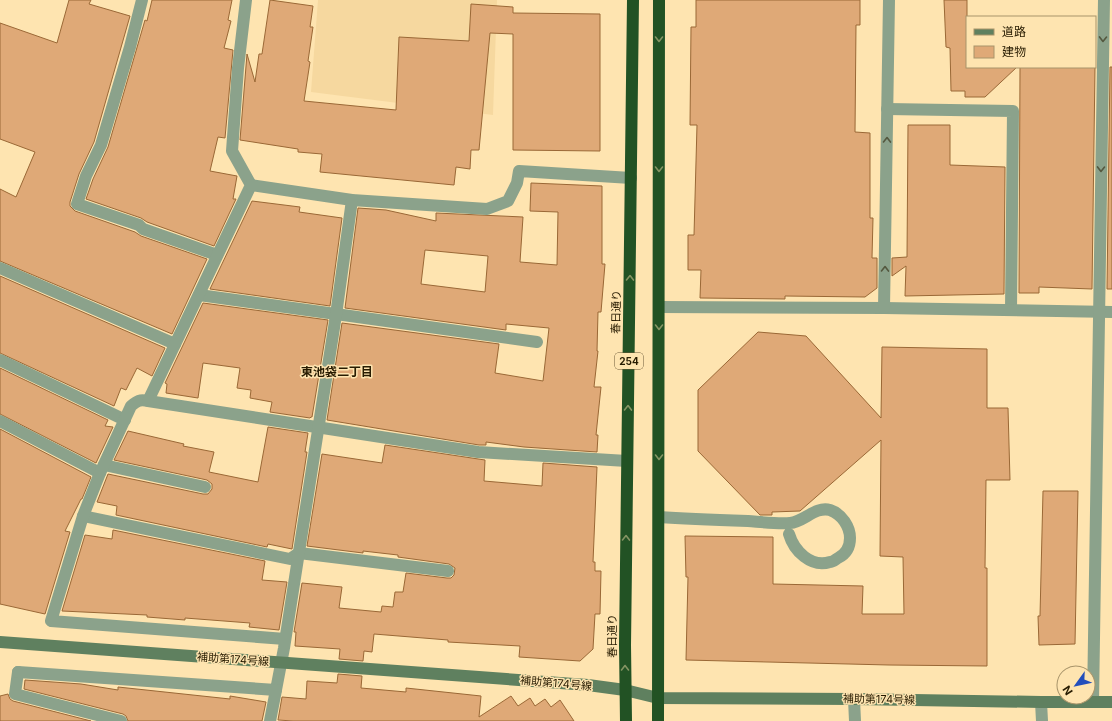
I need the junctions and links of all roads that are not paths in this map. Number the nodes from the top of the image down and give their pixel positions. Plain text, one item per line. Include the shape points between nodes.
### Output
1 (142, 0) edge
2 (246, 0) edge
3 (633, 0) edge
4 (659, 0) edge
5 (889, 0) edge
6 (1104, 0) edge
7 (887, 109) junction
8 (631, 178) junction
9 (251, 185) junction
10 (352, 200) junction
11 (217, 255) junction
12 (0, 268) edge
13 (198, 295) junction
14 (659, 307) junction
15 (884, 308) junction
16 (1011, 310) junction
17 (1098, 312) junction
18 (1112, 312) edge
19 (336, 315) junction
20 (537, 342) dead end
21 (175, 344) junction
22 (0, 360) edge
23 (148, 401) junction
24 (124, 420) junction
25 (0, 421) edge
26 (318, 428) junction
27 (627, 461) junction
28 (102, 469) junction
29 (205, 487) dead end
30 (83, 516) junction
31 (659, 517) junction
32 (789, 534) dead end
33 (299, 553) junction
34 (448, 571) dead end
35 (285, 639) junction
36 (0, 642) edge
37 (282, 662) junction
38 (1093, 665) edge
39 (276, 690) junction
40 (625, 690) junction
41 (658, 698) junction
42 (854, 699) junction
43 (1041, 702) junction
44 (1056, 702) edge
45 (1096, 702) edge
46 (1112, 702) edge
47 (121, 721) edge
48 (270, 721) edge
49 (626, 721) edge
50 (658, 721) edge
51 (855, 721) edge
52 (1042, 721) edge

1 - 11 street via 100,145 77,204
2 - 9 street via 232,151
3 - 8 highway, 春日通り / 254
4 -> 14 highway, 254
5 - 7 street
6 -> 17 street
15 -> 7 street
7 - 16 street via 1012,111
8 - 10 street via 519,171 517,183 508,201 486,209
27 -> 8 highway, 春日通り / 254
9 - 10 street
9 - 11 street
10 - 19 street
11 - 13 street
12 - 21 street
13 - 19 street
13 - 21 street
14 - 15 street
14 -> 31 highway, 254
15 - 16 street
16 - 17 street
17 - 18 street
17 - 38 street
19 - 20 street
19 - 26 street
21 - 23 street
22 - 24 street
23 - 24 street via 137,401 131,406
23 - 26 street
24 - 28 street
25 - 28 street
26 - 27 street via 478,452
26 - 33 street
40 -> 27 highway, 春日通り / 254
28 - 29 street
28 - 30 street
30 - 33 street via 290,559
30 - 35 street via 51,621
31 - 32 street via 792,523 813,513 830,510 842,517 850,532 850,539 848,550 841,556 830,563 819,563 796,550
31 - 41 highway, 254
33 - 34 street
33 - 35 street
35 - 37 street
36 - 37 street, 補助第174号線
37 - 39 street
37 - 40 street, 補助第174号線
39 - 47 street via 18,672 15,694
39 - 48 street
40 - 41 street, 補助第174号線
40 - 49 highway, 春日通り / 254
41 - 42 street, 補助第174号線
41 - 50 highway, 254
42 - 43 street, 補助第174号線
42 - 51 street
43 - 44 street, 補助第174号線
43 - 52 street
45 - 46 street, 補助第174号線

